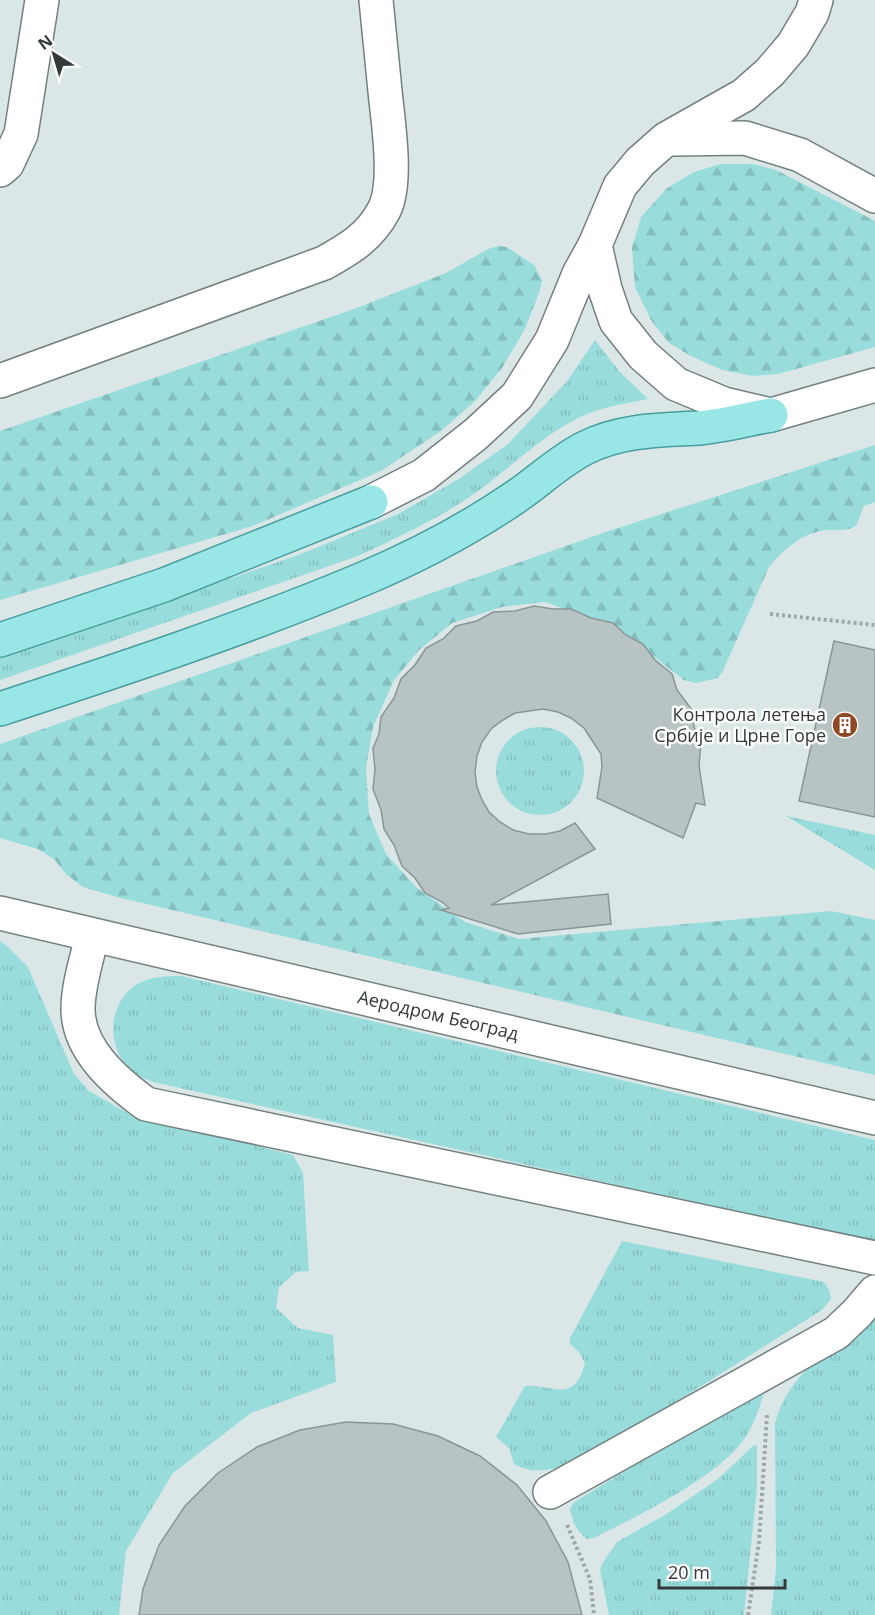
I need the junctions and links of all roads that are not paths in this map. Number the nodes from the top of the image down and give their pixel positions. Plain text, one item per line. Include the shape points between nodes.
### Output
1 (42, 0) edge
2 (376, 0) edge
3 (816, 0) edge
4 (666, 140) junction
5 (0, 170) edge
6 (875, 196) edge
7 (595, 245) junction
8 (0, 381) edge
9 (875, 385) edge
10 (771, 415) junction
11 (371, 502) joint
12 (0, 639) edge
13 (0, 709) edge
14 (0, 913) edge
15 (92, 936) junction
16 (875, 1118) edge
17 (875, 1258) edge
18 (875, 1292) edge
19 (550, 1492) road end

1 - 5 street via 21,134 7,164
2 - 8 street via 391,149 386,208 370,233 351,249 324,263
3 - 4 street via 793,45 770,72 744,95
4 - 6 street via 745,138 800,155
4 - 7 street via 620,186
7 - 10 street via 616,321 643,355 676,384 724,404
7 - 11 street via 552,340 517,396 424,475
9 - 10 street
10 - 13 main road via 701,428 626,434 585,448 452,537 364,579 179,650
11 - 12 main road via 164,585
14 - 15 street, Аеродром Београд
15 - 16 street, Аеродром Београд
15 - 17 street via 78,1011 84,1034 106,1072 146,1104
18 - 19 street via 836,1333

